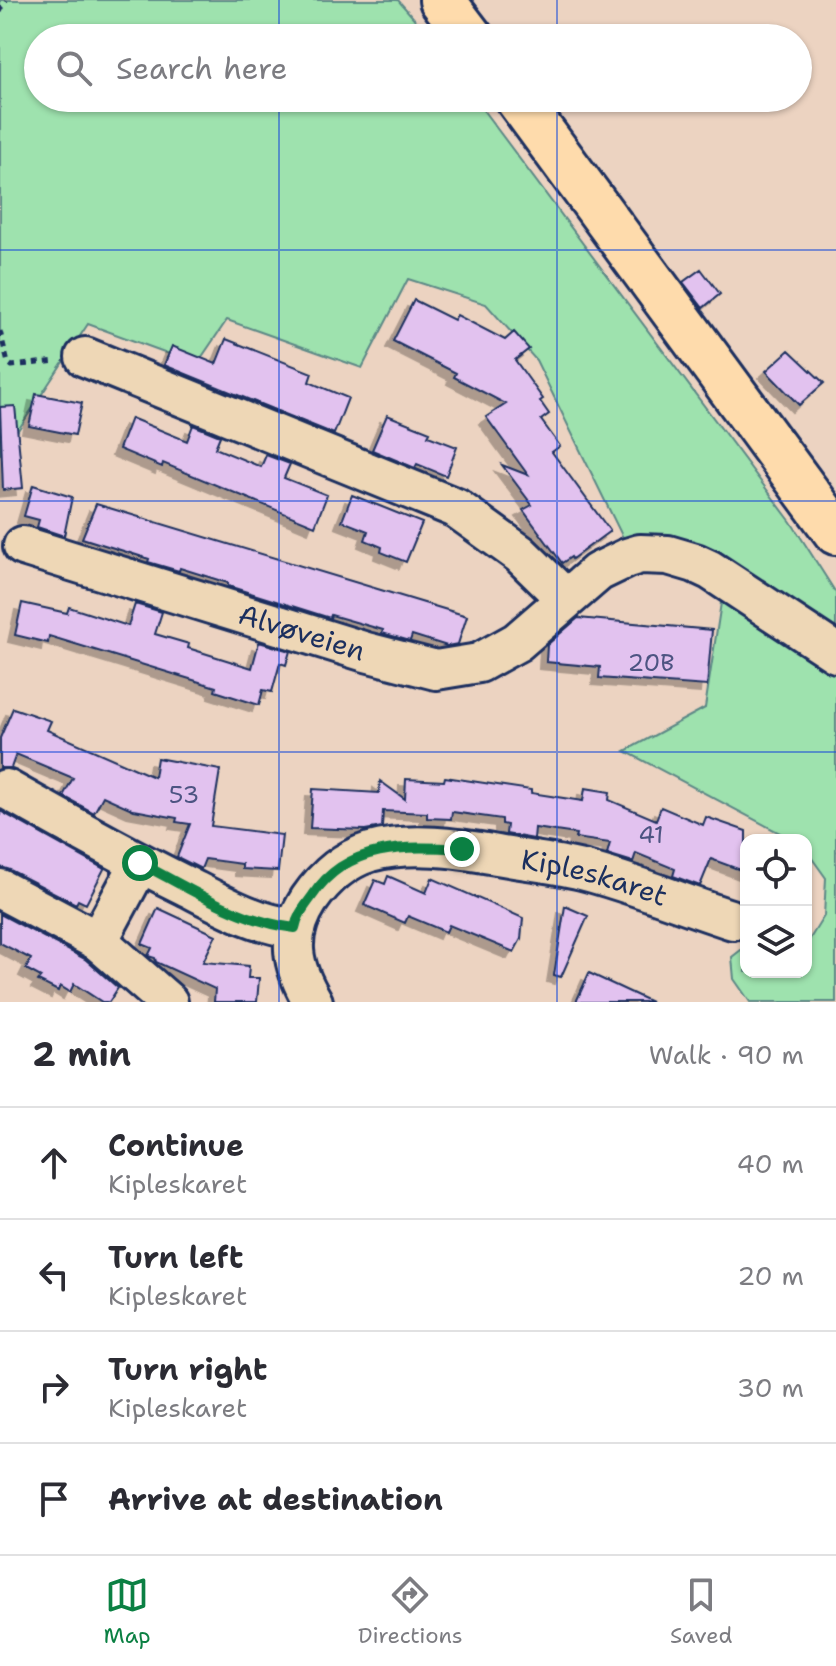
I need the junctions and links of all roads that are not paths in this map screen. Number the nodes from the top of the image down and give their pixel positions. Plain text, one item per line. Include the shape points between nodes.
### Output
1 (442, 0) edge
2 (460, 24) edge
3 (527, 112) edge
4 (85, 357) road end
5 (836, 532) edge
6 (23, 546) dead end
7 (565, 598) junction
8 (836, 653) edge
9 (6, 789) dead end
10 (140, 863) junction
11 (0, 889) edge
12 (733, 920) dead end
13 (295, 928) junction
14 (98, 941) junction
15 (168, 1002) edge
16 (313, 1002) edge

1 - 2 main road
3 - 5 main road
4 - 7 street via 456,508 520,554
6 - 7 street, Alvøveien via 436,670 479,663 517,642
7 - 8 street, Alvøveien via 627,558 668,555 710,570
9 - 10 street
10 - 13 street via 230,908
10 - 14 street
11 - 14 street
12 - 13 street, Kipleskaret via 582,870 462,849 407,846 345,863 319,885
13 - 16 street via 297,970
14 - 15 street

